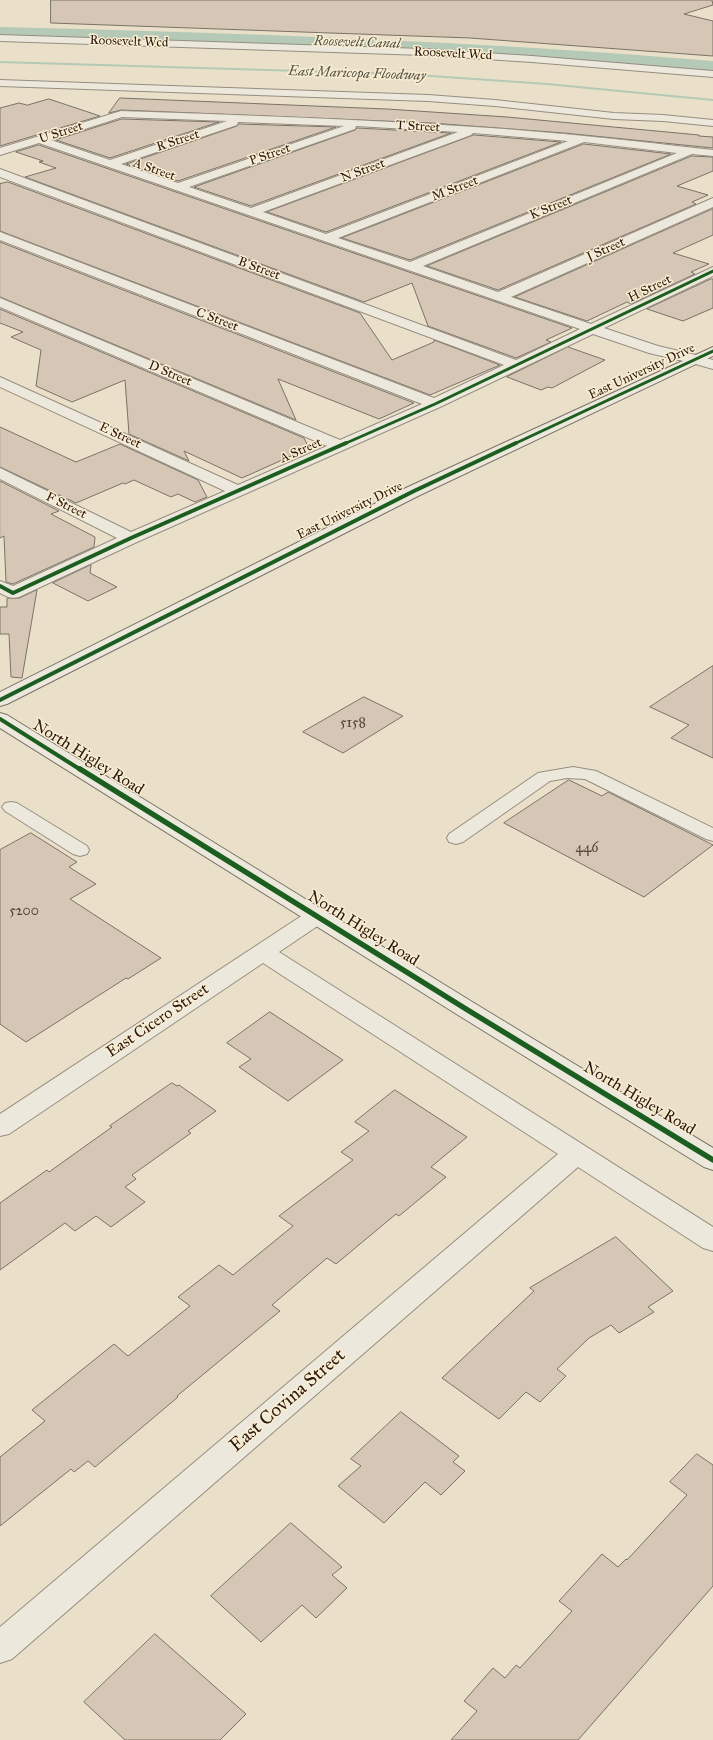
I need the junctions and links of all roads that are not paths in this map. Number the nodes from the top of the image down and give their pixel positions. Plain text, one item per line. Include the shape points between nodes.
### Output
1 (0, 38) edge
2 (713, 74) edge
3 (0, 83) edge
4 (122, 114) joint
5 (247, 118) junction
6 (361, 123) junction
7 (713, 123) edge
8 (476, 130) junction
9 (52, 136) junction
10 (584, 139) junction
11 (40, 140) junction
12 (691, 150) junction
13 (0, 152) edge
14 (713, 153) edge
15 (122, 160) junction
16 (109, 164) junction
17 (0, 173) edge
18 (191, 183) junction
19 (178, 188) junction
20 (713, 202) edge
21 (264, 207) junction
22 (251, 212) junction
23 (340, 233) junction
24 (0, 236) edge
25 (326, 238) junction
26 (424, 261) junction
27 (410, 267) junction
28 (713, 271) edge
29 (513, 291) junction
30 (499, 297) junction
31 (0, 302) edge
32 (598, 326) junction
33 (713, 351) edge
34 (696, 359) junction
35 (517, 365) junction
36 (713, 365) edge
37 (0, 381) edge
38 (435, 404) junction
39 (341, 446) junction
40 (0, 473) edge
41 (239, 491) junction
42 (131, 538) junction
43 (7, 589) edge
44 (0, 700) edge
45 (0, 719) edge
46 (11, 807) dead end
47 (713, 835) edge
48 (456, 838) dead end
49 (80, 850) dead end
50 (317, 916) junction
51 (262, 952) junction
52 (0, 1127) edge
53 (576, 1154) junction
54 (713, 1160) edge
55 (713, 1241) edge
56 (0, 1648) edge

1 - 2 lane, Roosevelt Wcd via 423,52
3 - 7 lane via 428,98
4 - 5 street, T Street
4 - 9 street, U Street
5 - 6 street, T Street
5 - 15 street, R Street
6 - 8 street, T Street
6 - 18 street, P Street
8 - 10 street, T Street
8 - 21 street, N Street
9 - 11 street, U Street
9 - 15 street, A Street
10 - 12 street, T Street
10 - 23 street, M Street
11 - 13 street, U Street
11 - 16 street, A Street
12 - 14 street, T Street
12 - 26 street, K Street
15 - 16 street, R Street
15 - 18 street, A Street
16 - 19 street, A Street
17 - 35 street, B Street
18 - 19 street, P Street
18 - 21 street, A Street
19 - 22 street, A Street
20 - 29 street, J Street
21 - 22 street, N Street
21 - 23 street, A Street
22 - 25 street, A Street
23 - 25 street, M Street
23 - 26 street, A Street
24 - 38 street, C Street
25 - 27 street, A Street
26 - 27 street, K Street
26 - 29 street, A Street
27 - 30 street, A Street
28 - 32 street, H Street
29 - 30 street, J Street
29 - 32 street, A Street
30 - 32 street, A Street
31 - 39 street, D Street
32 - 34 street, A Street via 654,350
32 - 35 street, A Street
33 - 34 street, East University Drive
34 - 36 street, A Street
34 - 44 street, East University Drive via 414,491
35 - 38 street, A Street
37 - 41 street, E Street
38 - 39 street, A Street
39 - 41 street, A Street
40 - 42 street, F Street
41 - 42 street, A Street
42 - 43 street, A Street
45 - 50 street, North Higley Road
46 - 49 lane
47 - 48 lane via 590,774 579,772 544,777
50 - 51 street, East Cicero Street
50 - 54 street, North Higley Road
51 - 52 street, East Cicero Street
51 - 53 street
53 - 55 street
53 - 56 street, East Covina Street

